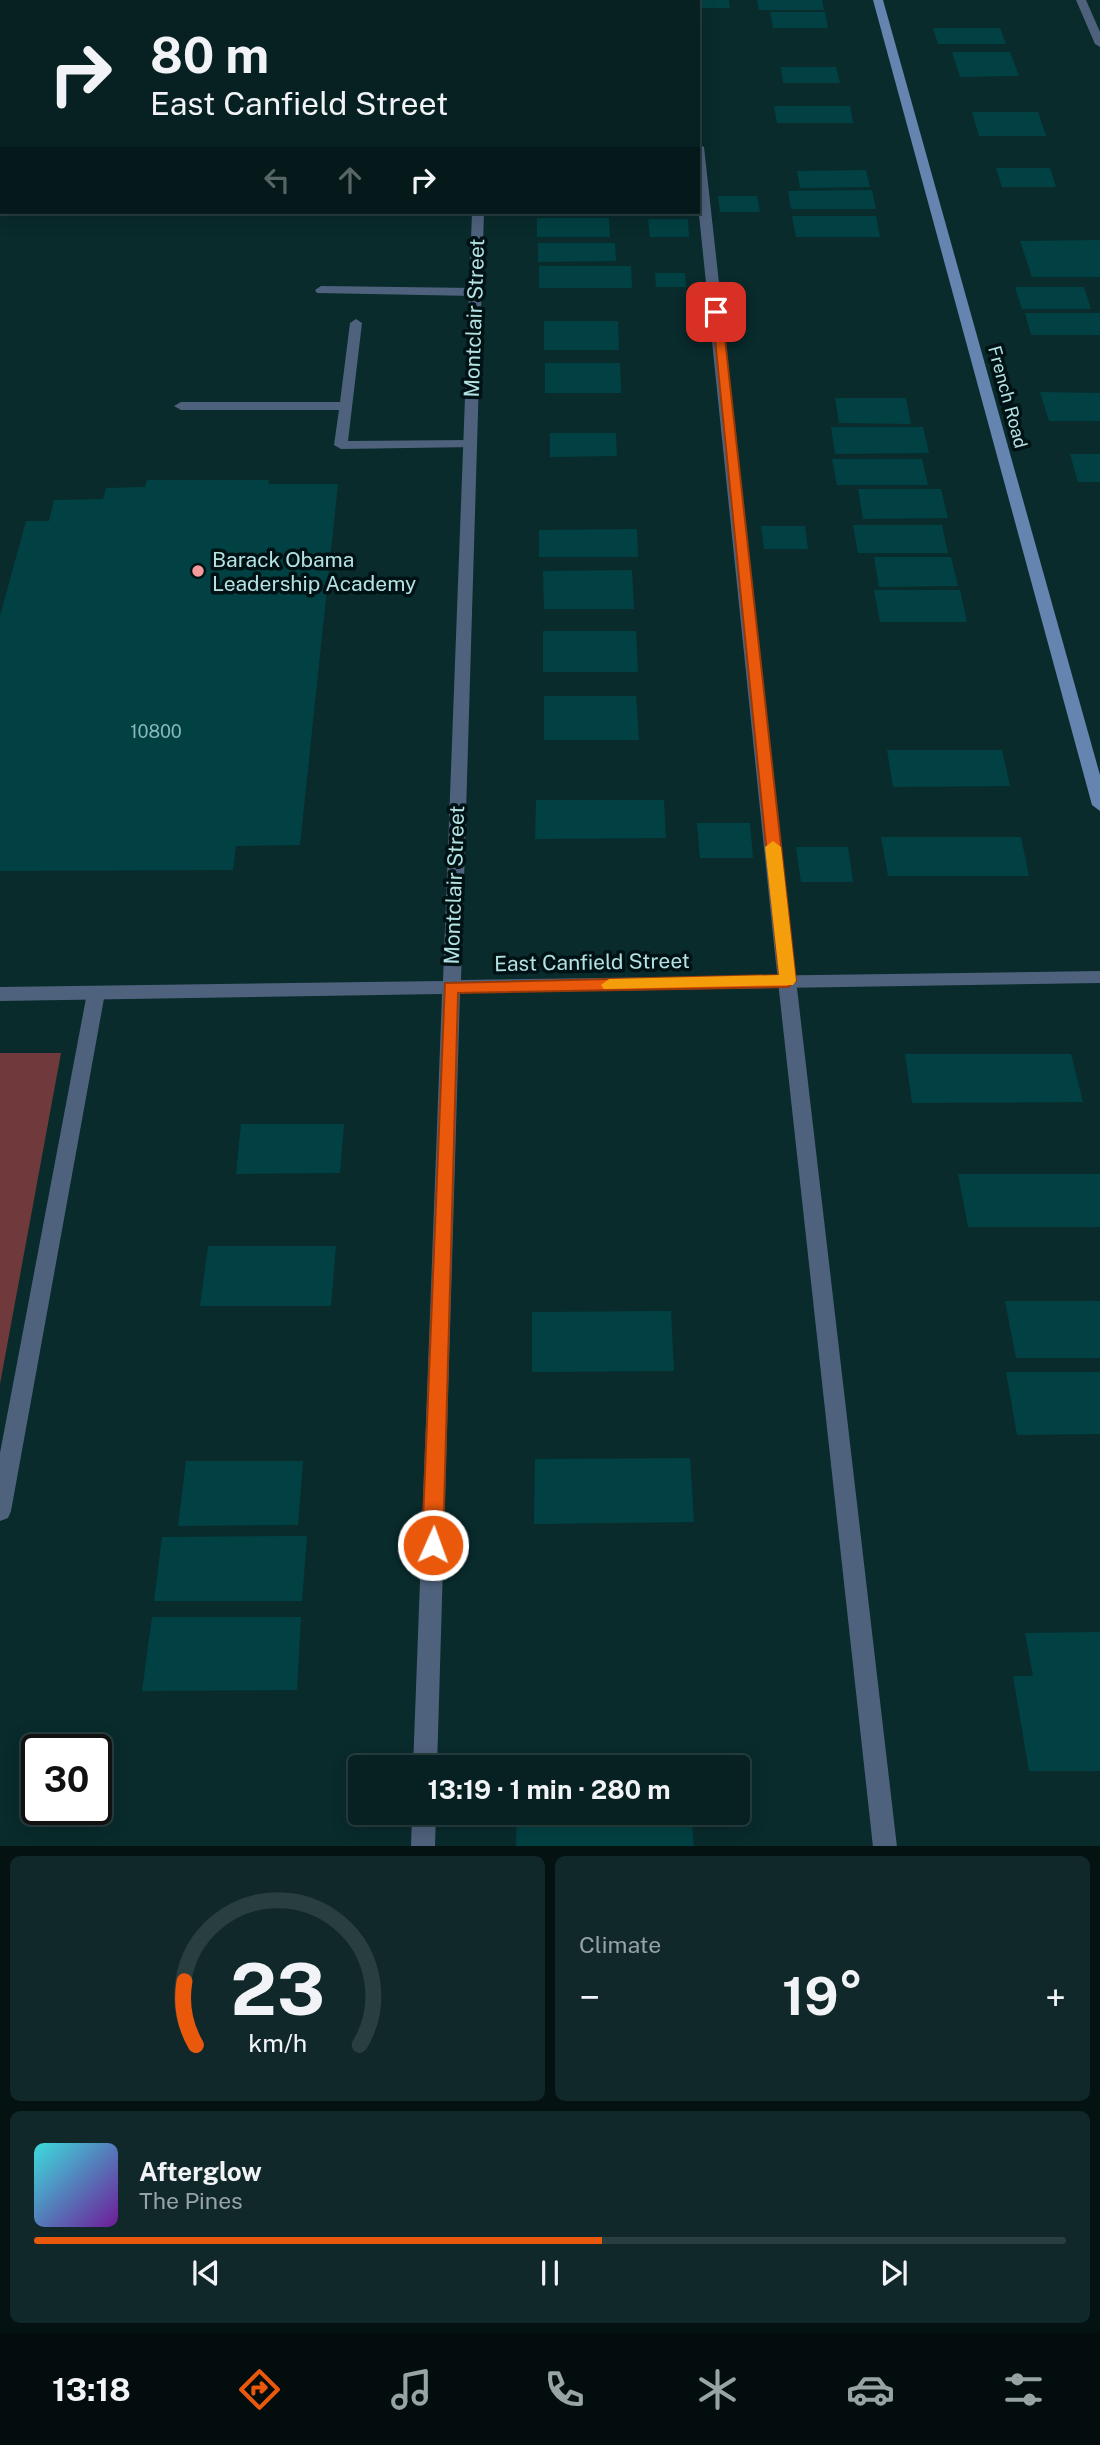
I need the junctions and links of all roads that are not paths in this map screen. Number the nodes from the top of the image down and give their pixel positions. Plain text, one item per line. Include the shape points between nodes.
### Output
1 (878, 0) edge
2 (1081, 0) edge
3 (1100, 44) edge
4 (700, 165) edge
5 (478, 214) edge
6 (321, 290) dead end
7 (475, 292) junction
8 (356, 323) dead end
9 (181, 406) dead end
10 (346, 406) junction
11 (470, 444) junction
12 (1100, 805) edge
13 (1100, 977) edge
14 (788, 981) junction
15 (450, 988) junction
16 (96, 993) junction
17 (0, 994) edge
18 (0, 1511) edge
19 (425, 1755) edge
20 (424, 1825) edge
21 (423, 1846) edge
22 (885, 1846) edge

1 - 12 street, French Road
2 - 3 street
4 - 14 street
5 - 7 street, Montclair Street
6 - 7 street
7 - 11 street, Montclair Street
8 - 10 street
9 - 10 street
10 - 11 street via 341,444
11 - 15 street, Montclair Street
13 - 14 street, East Canfield Street
14 - 15 street, East Canfield Street
14 - 22 street
15 - 16 street, East Canfield Street
15 - 19 street, Montclair Street
16 - 17 street, East Canfield Street
16 - 18 street
20 - 21 street

